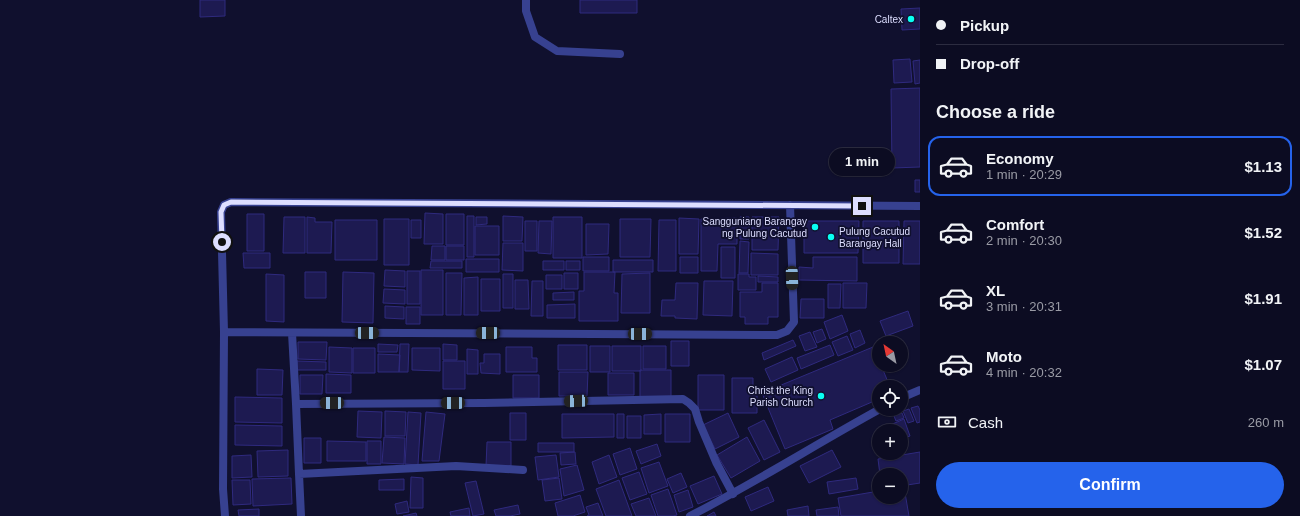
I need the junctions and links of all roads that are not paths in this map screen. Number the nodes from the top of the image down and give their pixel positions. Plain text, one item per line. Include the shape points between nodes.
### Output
1 (526, 0) edge
2 (620, 54) dead end
3 (790, 205) junction
4 (920, 206) edge
5 (224, 332) junction
6 (292, 333) junction
7 (920, 390) edge
8 (908, 395) edge
9 (296, 404) junction
10 (872, 413) edge
11 (523, 470) dead end
12 (299, 474) junction
13 (733, 494) junction
14 (225, 516) edge
15 (300, 516) edge
16 (690, 516) edge

1 - 2 street via 526,11 535,37 557,51
3 - 4 street
3 - 5 street via 231,202 224,205 221,212
3 - 6 street via 794,322 787,331 777,335
5 - 6 street
5 - 14 street
6 - 9 street
7 - 8 street
9 - 12 street
9 - 13 street via 684,399 695,409 716,462
10 - 13 street
11 - 12 street via 456,466
12 - 15 street
13 - 16 street

